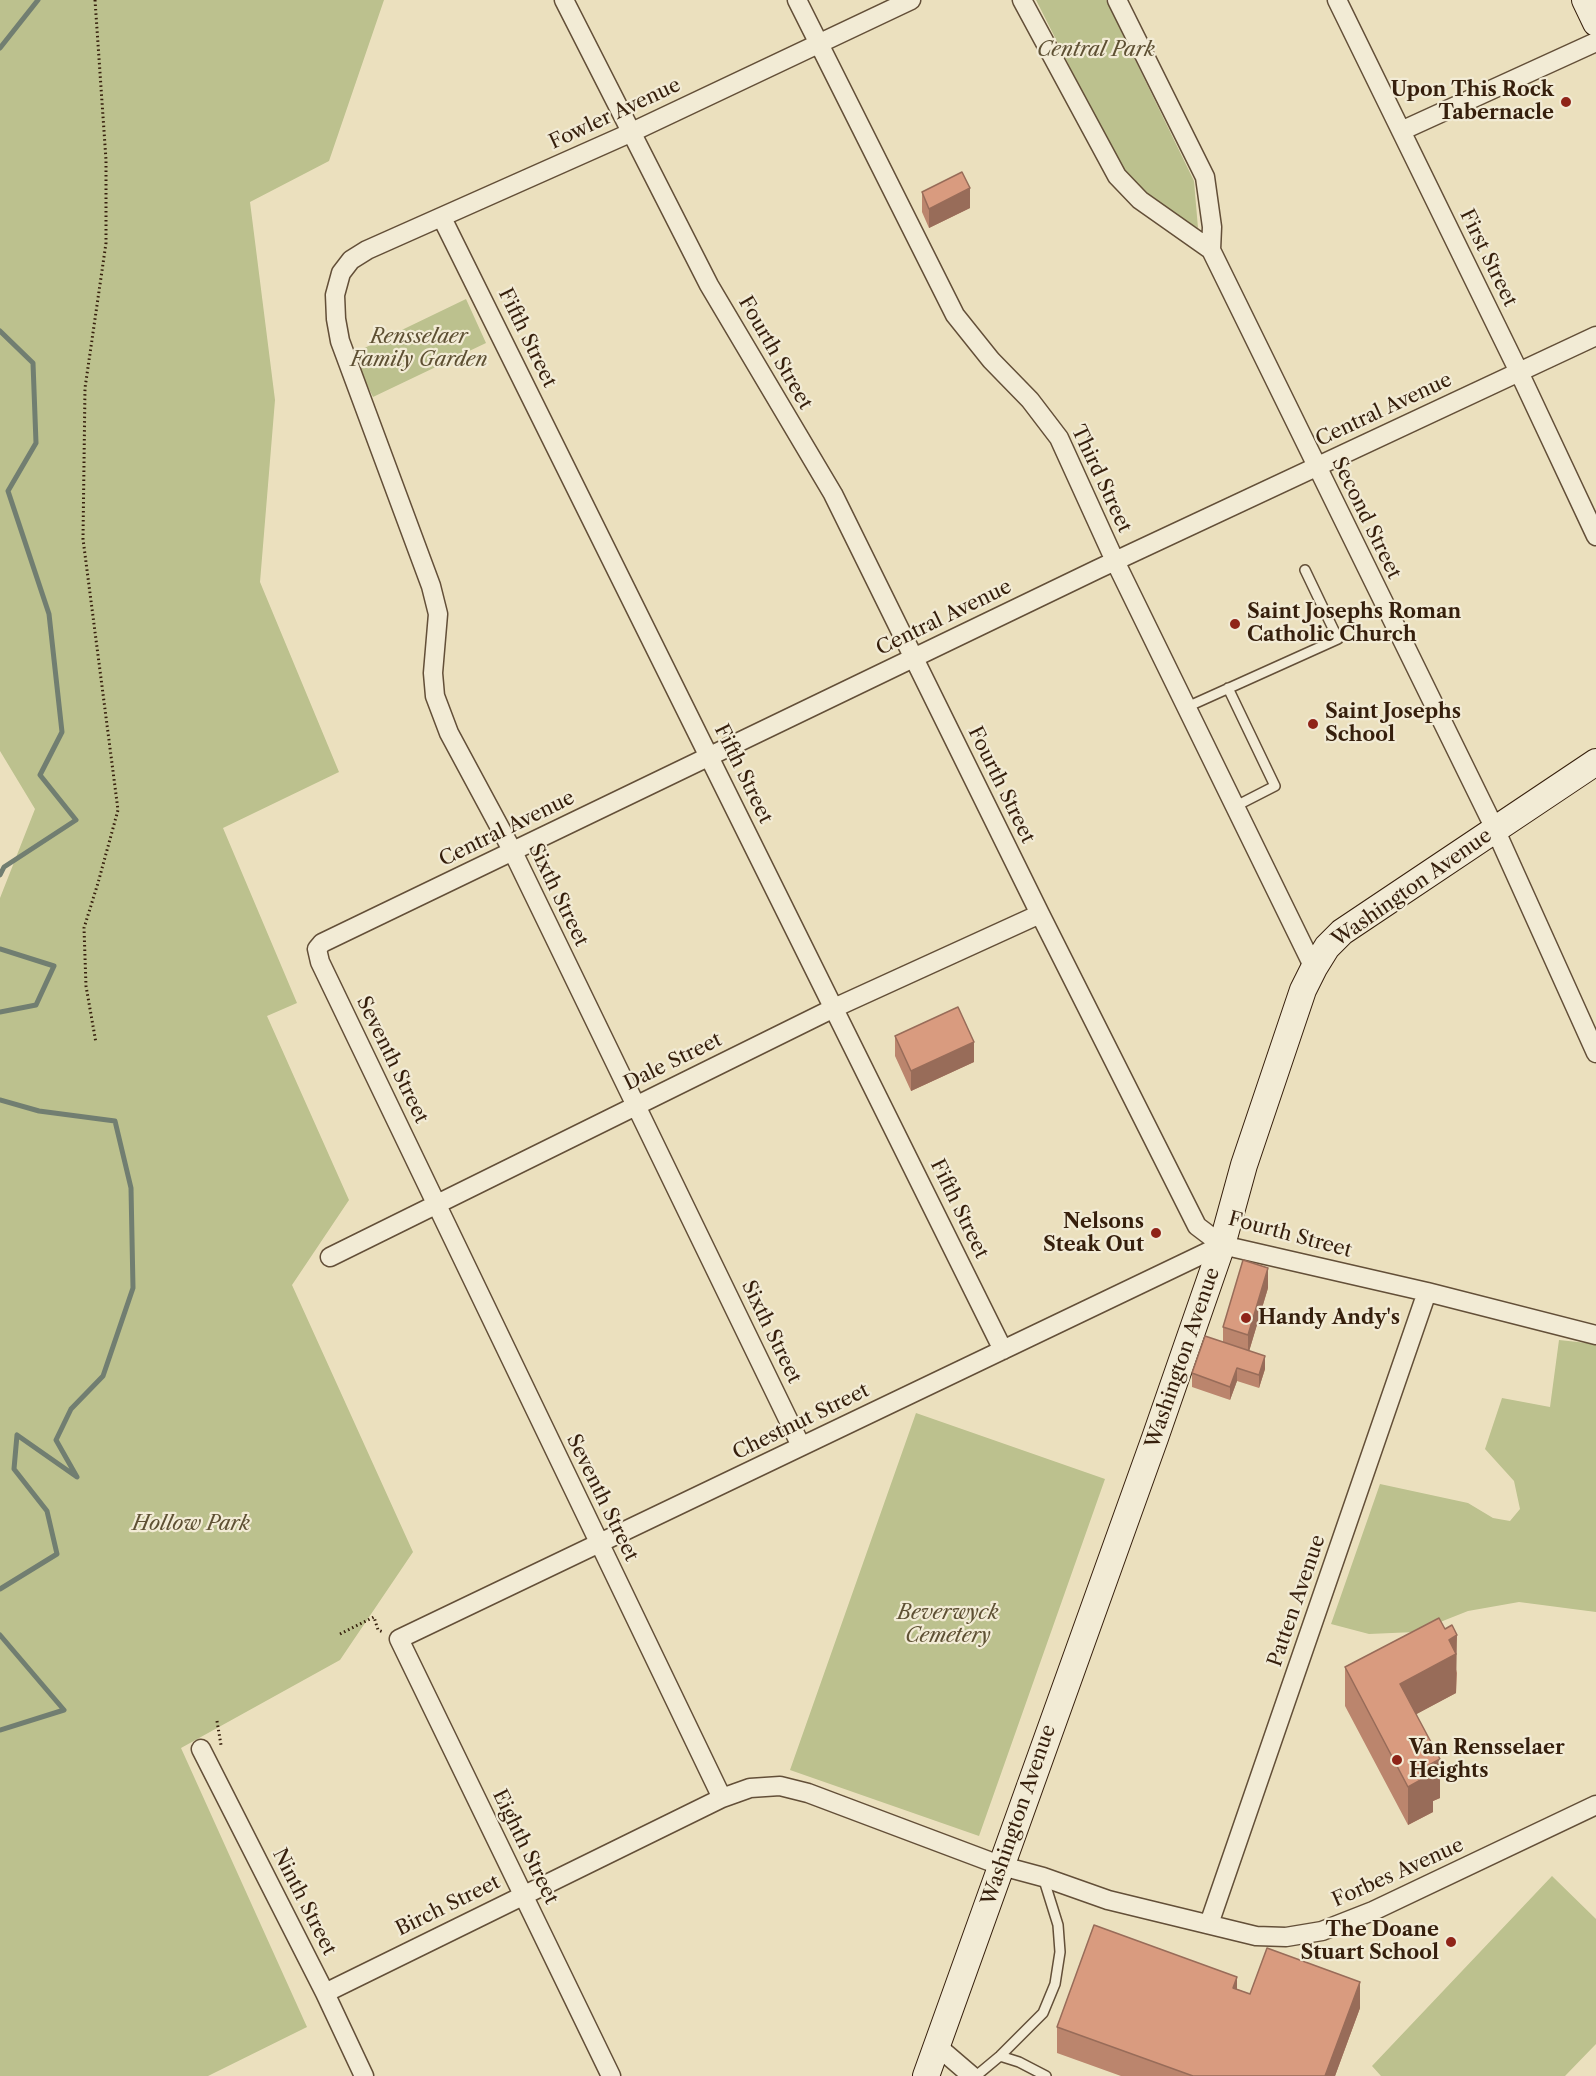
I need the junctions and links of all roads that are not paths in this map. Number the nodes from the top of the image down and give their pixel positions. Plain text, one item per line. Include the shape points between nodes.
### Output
1 (564, 0) edge
2 (797, 0) edge
3 (911, 0) edge
4 (1022, 0) edge
5 (1117, 0) edge
6 (1337, 0) edge
7 (1585, 0) edge
8 (1596, 23) edge
9 (1596, 42) edge
10 (819, 43) junction
11 (1401, 131) junction
12 (630, 133) junction
13 (442, 218) junction
14 (1211, 250) junction
15 (341, 273) joint
16 (1596, 336) edge
17 (1519, 372) junction
18 (1316, 467) junction
19 (1596, 536) edge
20 (1115, 561) junction
21 (1305, 570) dead end
22 (913, 658) junction
23 (1228, 688) junction
24 (1187, 707) junction
25 (709, 757) junction
26 (1596, 762) edge
27 (1234, 807) junction
28 (1495, 830) junction
29 (513, 852) junction
30 (1040, 914) junction
31 (317, 949) joint
32 (1314, 968) junction
33 (834, 1008) junction
34 (1596, 1053) edge
35 (636, 1106) junction
36 (436, 1204) junction
37 (1222, 1245) junction
38 (330, 1257) dead end
39 (1427, 1292) junction
40 (1596, 1335) edge
41 (1004, 1350) junction
42 (801, 1446) junction
43 (599, 1543) junction
44 (399, 1639) joint
45 (201, 1749) dead end
46 (722, 1798) junction
47 (1596, 1805) edge
48 (1002, 1866) junction
49 (1043, 1877) junction
50 (523, 1894) junction
51 (1209, 1924) junction
52 (325, 1993) junction
53 (937, 2046) junction
54 (999, 2056) junction
55 (364, 2076) edge
56 (611, 2076) edge
57 (926, 2076) edge
58 (974, 2076) edge
59 (1046, 2076) edge

1 - 12 street, Fourth Street
2 - 10 street, Third Street
3 - 10 street, Fowler Avenue
4 - 14 street via 1117,176 1140,200
5 - 14 street, Second Street via 1205,177
6 - 11 street, First Street
7 - 8 street
9 - 11 street
10 - 12 street, Fowler Avenue
10 - 20 street, Third Street via 956,315 1059,438
11 - 17 street, First Street
12 - 13 street, Fowler Avenue
12 - 22 street, Fourth Street via 709,285 833,494
13 - 15 street, Fowler Avenue via 367,250 351,260
13 - 25 street, Fifth Street
14 - 18 street, Second Street
15 - 29 street, Sixth Street via 335,295 340,341 438,614 435,696 449,733
16 - 17 street, Central Avenue
17 - 18 street, Central Avenue
17 - 19 street, First Street
18 - 20 street, Central Avenue
18 - 28 street, Second Street
20 - 22 street, Central Avenue
20 - 24 street, Third Street
21 - 23 lane via 1338,639
22 - 25 street, Central Avenue
22 - 30 street, Fourth Street
23 - 24 lane
23 - 27 lane via 1275,786
24 - 27 street, Third Street
25 - 29 street, Central Avenue
25 - 33 street, Fifth Street
26 - 28 street, Washington Avenue
27 - 32 street, Third Street
28 - 32 street, Washington Avenue via 1341,932
28 - 34 street, Second Street
29 - 31 street, Central Avenue
29 - 35 street, Sixth Street
30 - 33 street, Dale Street
30 - 37 street, Fourth Street via 1190,1215 1197,1226
31 - 36 street, Seventh Street
32 - 37 street, Washington Avenue via 1303,990 1248,1154
33 - 35 street, Dale Street
33 - 41 street, Fifth Street
35 - 36 street, Dale Street
35 - 42 street, Sixth Street
36 - 38 street, Dale Street
36 - 43 street, Seventh Street
37 - 39 street, Fourth Street
37 - 41 street, Chestnut Street
37 - 48 street, Washington Avenue
39 - 40 street, Fourth Street
39 - 51 street, Patten Avenue
41 - 42 street, Chestnut Street
42 - 43 street, Chestnut Street
43 - 44 street, Chestnut Street
43 - 46 street, Seventh Street
44 - 50 street, Eighth Street
45 - 52 street, Ninth Street
46 - 48 street via 750,1788 780,1786 808,1792
46 - 50 street, Birch Street
47 - 51 street, Forbes Avenue via 1322,1931 1256,1936
48 - 49 street, Forbes Avenue
48 - 53 street, Washington Avenue
49 - 51 street, Forbes Avenue via 1108,1900
49 - 54 lane via 1058,1925 1060,1952 1055,1984 1043,2013
50 - 52 street, Birch Street
50 - 56 street, Eighth Street
52 - 55 street, Ninth Street
53 - 57 street, Washington Avenue
53 - 58 street
54 - 58 lane
54 - 59 lane

